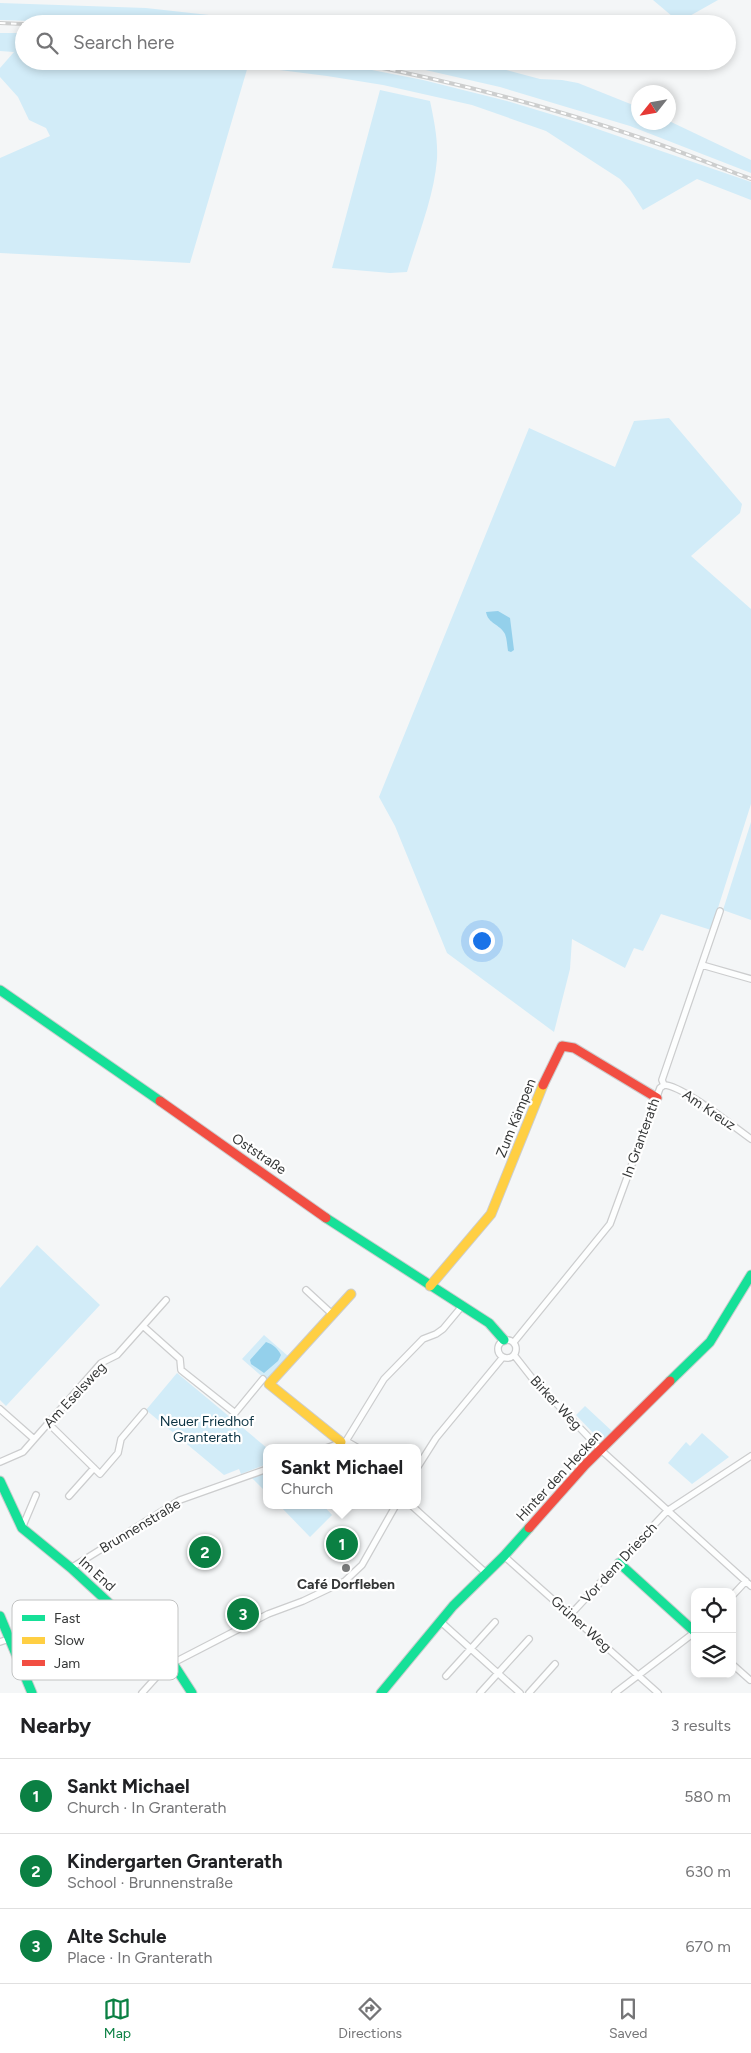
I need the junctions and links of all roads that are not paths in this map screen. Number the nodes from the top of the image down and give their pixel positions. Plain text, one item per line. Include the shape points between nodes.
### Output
1 (720, 911) dead end
2 (702, 965) junction
3 (751, 980) edge
4 (0, 990) edge
5 (664, 1085) junction
6 (656, 1098) junction
7 (751, 1139) edge
8 (751, 1275) edge
9 (430, 1286) junction
10 (306, 1290) dead end
11 (351, 1294) dead end
12 (166, 1300) dead end
13 (463, 1305) junction
14 (332, 1314) junction
15 (144, 1326) junction
16 (504, 1340) junction
17 (514, 1342) junction
18 (514, 1355) junction
19 (503, 1357) junction
20 (263, 1379) dead end
21 (0, 1409) edge
22 (144, 1412) dead end
23 (48, 1423) junction
24 (34, 1439) junction
25 (343, 1441) junction
26 (336, 1444) edge
27 (349, 1444) edge
28 (600, 1450) junction
29 (751, 1456) edge
30 (0, 1462) edge
31 (421, 1462) edge
32 (94, 1468) junction
33 (263, 1470) edge
34 (0, 1481) edge
35 (36, 1495) dead end
36 (69, 1496) dead end
37 (394, 1509) edge
38 (415, 1509) edge
39 (667, 1511) junction
40 (22, 1528) junction
41 (504, 1556) junction
42 (618, 1563) junction
43 (71, 1568) junction
44 (486, 1573) junction
45 (749, 1583) edge
46 (736, 1593) edge
47 (106, 1600) edge
48 (571, 1614) junction
49 (0, 1616) edge
50 (440, 1622) junction
51 (495, 1622) dead end
52 (691, 1628) edge
53 (694, 1633) edge
54 (9, 1639) junction
55 (529, 1639) dead end
56 (0, 1642) edge
57 (12, 1646) edge
58 (470, 1649) junction
59 (178, 1660) edge
60 (555, 1664) dead end
61 (736, 1668) edge
62 (178, 1671) edge
63 (498, 1673) junction
64 (639, 1675) junction
65 (446, 1676) dead end
66 (26, 1680) edge
67 (154, 1680) edge
68 (750, 1680) edge
69 (32, 1693) edge
70 (142, 1693) edge
71 (192, 1693) edge
72 (381, 1693) edge
73 (480, 1693) edge
74 (520, 1693) edge
75 (529, 1693) edge
76 (615, 1693) edge
77 (658, 1693) edge

1 - 2 street, In Granterath
2 - 3 street
2 - 5 street, In Granterath via 662,1080
4 - 9 street, Oststraße
5 - 6 street, In Granterath
5 - 7 street, Am Kreuz via 684,1092
6 - 9 street, Zum Kämpen via 574,1048 562,1046 491,1214
6 - 17 street, In Granterath via 610,1224
8 - 28 street, Hinter den Hecken via 710,1342
9 - 13 street, Oststraße
10 - 14 street
11 - 14 street
12 - 15 street, Am Eselsweg
13 - 16 street, Oststraße via 489,1323
13 - 25 street via 443,1329 422,1339 384,1379
14 - 25 street via 269,1384
15 - 20 street via 180,1359 181,1370 235,1413
15 - 23 street, Am Eselsweg via 117,1355 101,1363
16 - 17 street
16 - 19 street via 498,1349
17 - 18 street
18 - 19 street
18 - 28 street, Birker Weg
19 - 31 street via 436,1438
21 - 24 street
22 - 32 street via 121,1439 118,1453 100,1474
23 - 24 street, Am Eselsweg
23 - 32 street
24 - 30 street, Am Eselsweg via 23,1452
25 - 26 street
25 - 27 street
28 - 39 street, Birker Weg
28 - 41 street, Hinter den Hecken
29 - 39 street
32 - 36 street
33 - 43 street, Brunnenstraße via 174,1503
34 - 40 street, Im End
35 - 40 street
37 - 59 street via 362,1564 345,1580 268,1614
38 - 44 street
39 - 42 street, Vor dem Driesch
39 - 45 street, Birker Weg
40 - 43 street, Im End
41 - 44 street, Hinter den Hecken
41 - 48 street, Grüner Weg
42 - 48 street, Vor dem Driesch
42 - 52 street
43 - 47 street, Im End
44 - 50 street, Hinter den Hecken
45 - 46 street
48 - 64 street, Grüner Weg
49 - 54 street
50 - 58 street
50 - 72 street, Hinter den Hecken
51 - 58 street
53 - 64 street
54 - 56 street
54 - 57 street
55 - 63 street
58 - 63 street
58 - 65 street
60 - 75 street
61 - 68 street
62 - 71 street, Im End
63 - 73 street
63 - 74 street
64 - 76 street
64 - 77 street, Grüner Weg
66 - 69 street
67 - 70 street

